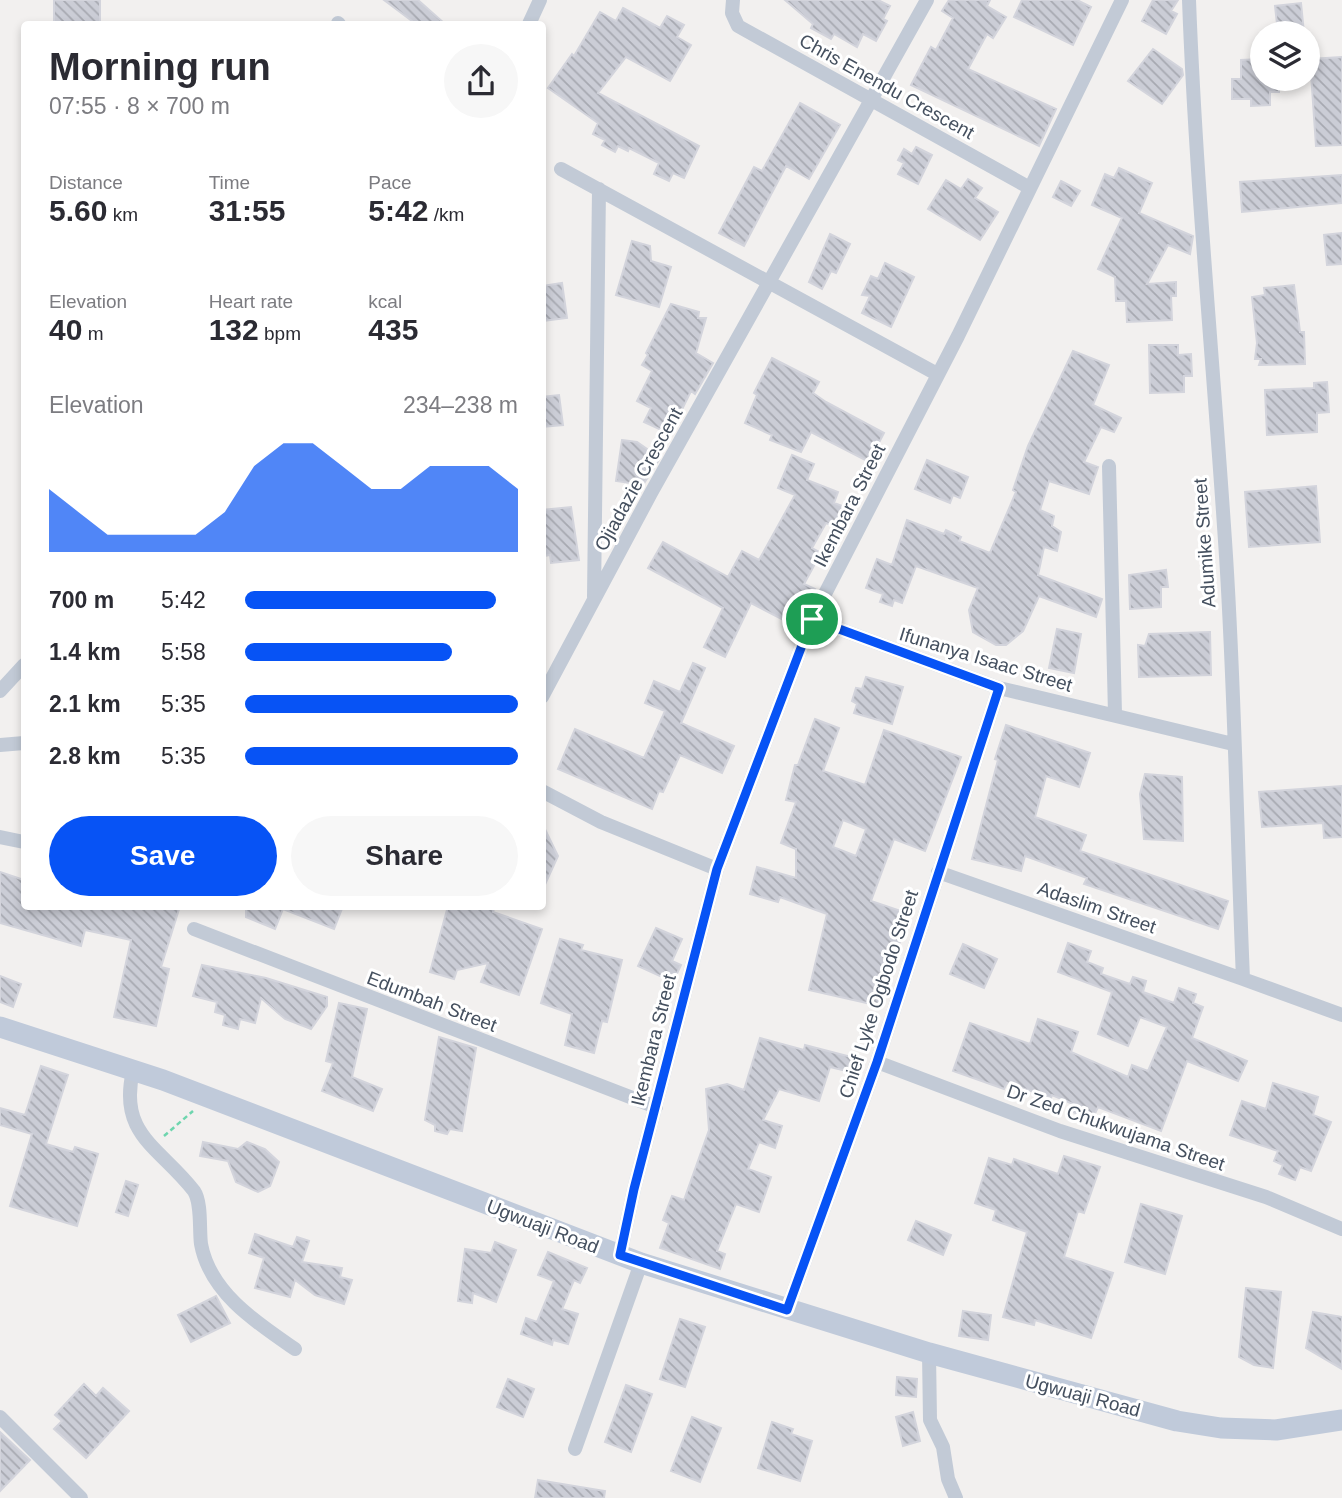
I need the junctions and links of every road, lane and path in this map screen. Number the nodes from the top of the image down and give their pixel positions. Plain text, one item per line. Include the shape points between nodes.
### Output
1 (540, 0) edge
2 (927, 0) edge
3 (1122, 0) edge
4 (1189, 0) edge
5 (733, 6) edge
6 (530, 21) edge
7 (872, 98) junction
8 (561, 169) dead end
9 (1030, 188) junction
10 (599, 189) junction
11 (770, 282) junction
12 (937, 374) junction
13 (1110, 466) dead end
14 (594, 600) junction
15 (812, 619) junction
16 (21, 667) edge
17 (999, 688) junction
18 (546, 690) edge
19 (0, 691) edge
20 (1115, 715) junction
21 (21, 743) edge
22 (1233, 744) junction
23 (0, 745) edge
24 (546, 793) edge
25 (0, 837) edge
26 (21, 841) edge
27 (717, 869) junction
28 (938, 872) junction
29 (194, 929) dead end
30 (1243, 979) junction
31 (1342, 1015) edge
32 (0, 1027) edge
33 (877, 1062) junction
34 (133, 1071) junction
35 (205, 1098) junction
36 (656, 1107) junction
37 (150, 1143) junction
38 (1342, 1228) edge
39 (620, 1255) junction
40 (641, 1263) junction
41 (787, 1310) junction
42 (295, 1349) dead end
43 (929, 1353) junction
44 (0, 1417) edge
45 (1342, 1420) edge
46 (575, 1449) dead end
47 (81, 1498) edge
48 (956, 1498) edge

1 - 6 street
2 - 7 street, Ojiadazie Crescent
3 - 9 street, Ikembara Street
4 - 22 street, Adumike Street via 1226,557
5 - 7 street, Chris Enendu Crescent via 738,26
7 - 9 street, Chris Enendu Crescent
7 - 11 street, Ojiadazie Crescent
8 - 10 street
9 - 12 street, Ikembara Street
10 - 11 street
10 - 14 street
11 - 12 street
11 - 14 street, Ojiadazie Crescent
12 - 15 street, Ikembara Street
13 - 20 street
14 - 18 street, Ojiadazie Crescent
15 - 17 street, Ifunanya Isaac Street
15 - 27 street, Ikembara Street
16 - 19 street
17 - 20 street, Ifunanya Isaac Street
17 - 28 street, Chief Lyke Ogbodo Street
20 - 22 street, Ifunanya Isaac Street
21 - 23 street
22 - 30 street, Adumike Street
24 - 27 street via 601,822
25 - 26 street
27 - 36 street, Ikembara Street
28 - 30 street, Adaslim Street
28 - 33 street, Chief Lyke Ogbodo Street
29 - 36 street, Edumbah Street
30 - 31 street
32 - 34 main road, Ugwuaji Road
33 - 38 street, Dr Zed Chukwujama Street via 1060,1130 1266,1197
33 - 41 street, Chief Lyke Ogbodo Street
34 - 35 main road, Ugwuaji Road
34 - 37 street via 128,1091 131,1118
35 - 37 path via 172,1132
35 - 39 main road, Ugwuaji Road
36 - 39 street, Ikembara Street
37 - 42 street via 196,1193 203,1251 227,1294 248,1318
39 - 40 main road, Ugwuaji Road
40 - 41 main road, Ugwuaji Road
40 - 46 street
41 - 43 main road, Ugwuaji Road
43 - 45 main road, Ugwuaji Road via 1221,1428 1276,1430
43 - 48 street via 930,1420 943,1447
44 - 47 street

